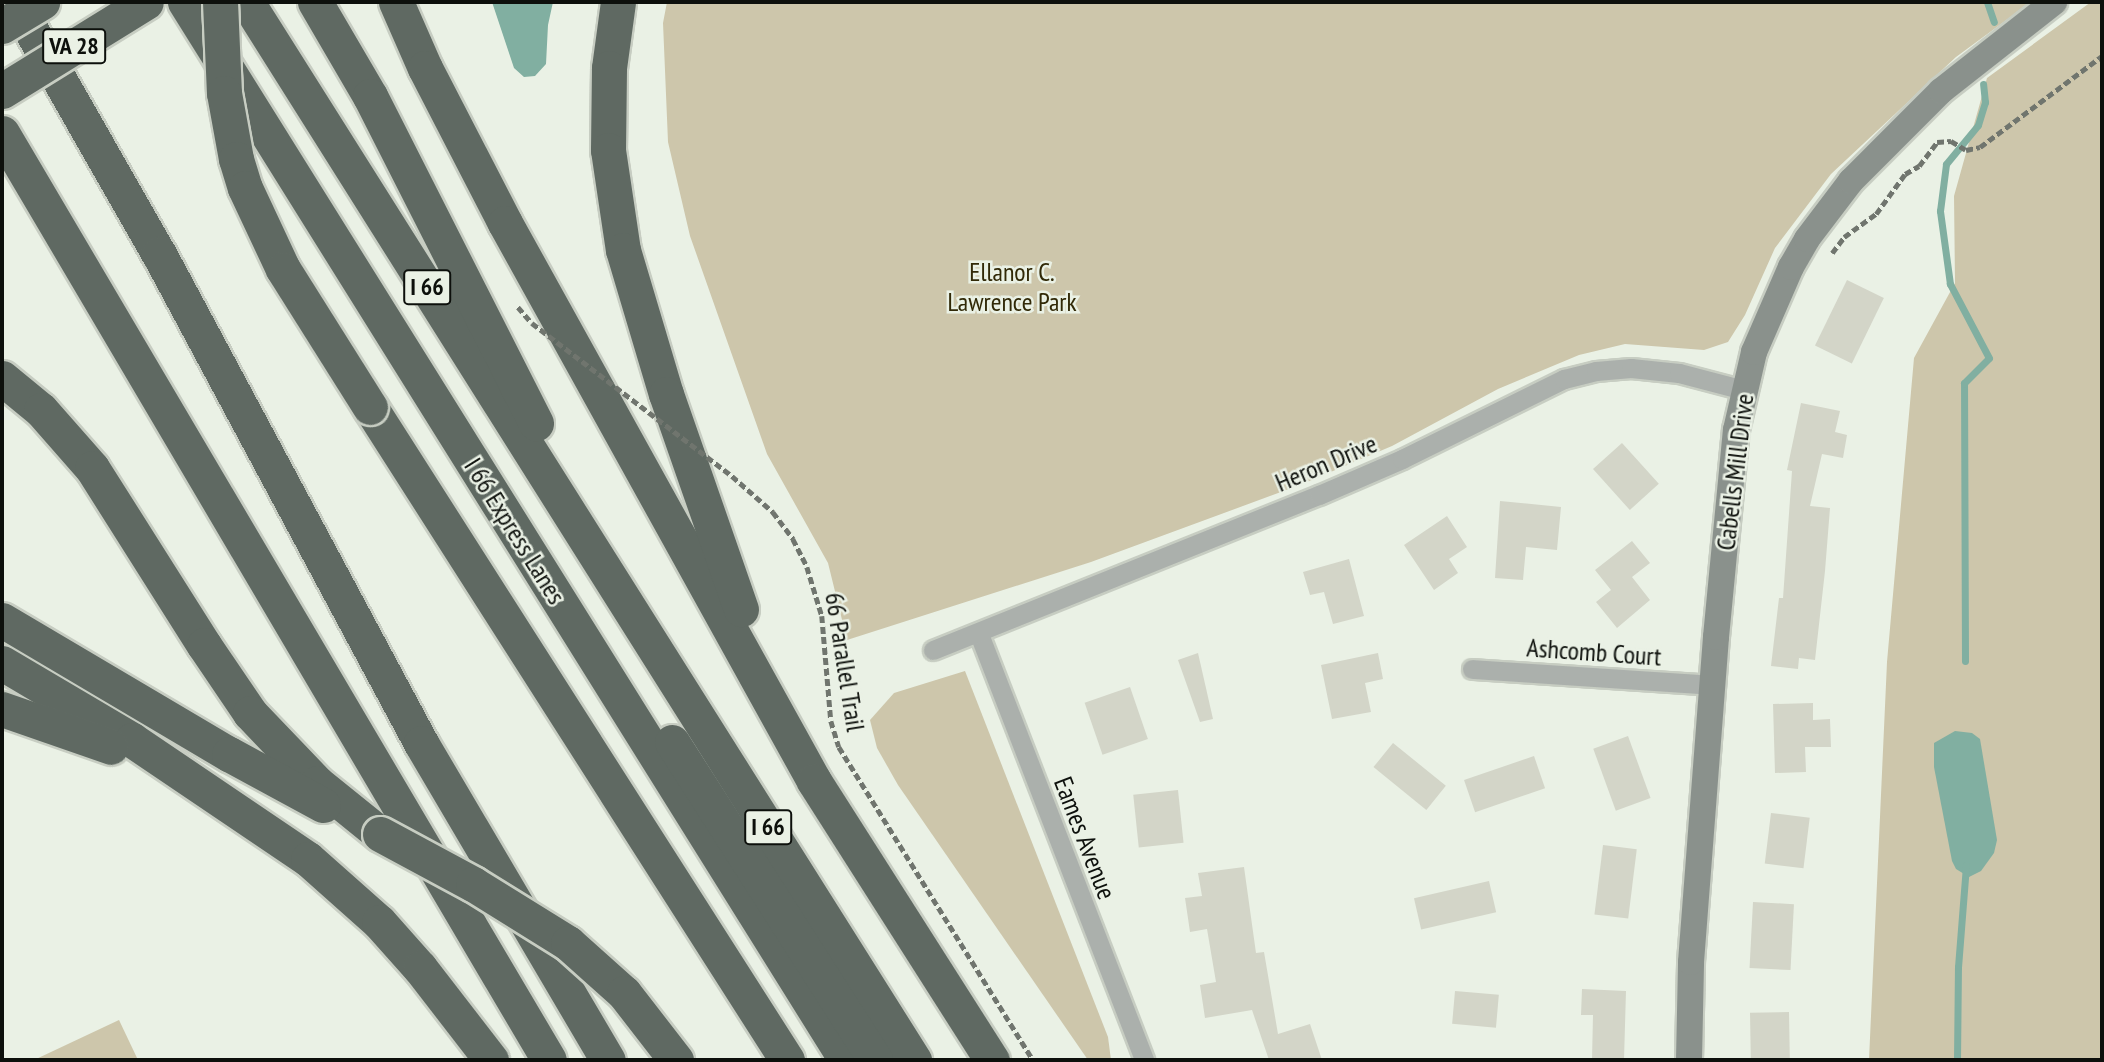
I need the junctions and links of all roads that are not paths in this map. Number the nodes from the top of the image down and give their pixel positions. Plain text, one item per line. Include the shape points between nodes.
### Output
1 (15, 2) edge
2 (42, 2) edge
3 (146, 2) edge
4 (186, 2) edge
5 (220, 2) edge
6 (247, 2) edge
7 (315, 2) edge
8 (396, 2) edge
9 (618, 2) edge
10 (2053, 2) edge
11 (2, 26) edge
12 (2, 91) edge
13 (2, 133) edge
14 (2, 379) edge
15 (1744, 390) junction
16 (533, 560) junction
17 (607, 572) junction
18 (2, 620) edge
19 (979, 634) junction
20 (933, 650) dead end
21 (2, 663) edge
22 (1472, 669) dead end
23 (1712, 685) junction
24 (2, 709) edge
25 (287, 772) junction
26 (208, 790) junction
27 (840, 821) junction
28 (491, 1060) edge
29 (549, 1060) edge
30 (607, 1060) edge
31 (676, 1060) edge
32 (787, 1060) edge
33 (846, 1060) edge
34 (875, 1060) edge
35 (914, 1060) edge
36 (992, 1060) edge
37 (1144, 1060) edge
38 (1689, 1060) edge

1 - 30 highway via 153,243 435,767
2 - 11 highway, bridge
3 - 12 highway, VA 28, bridge
4 - 16 highway, I 66 Express Lanes
5 - 32 highway, bridge via 224,93 236,159 283,270
6 - 17 highway, I 66
7 - 17 highway via 398,151
8 - 27 highway via 511,234
9 - 27 highway via 608,139 624,250 666,394 734,596 823,773
10 - 15 street, Cabells Mill Drive via 1941,91 1871,159 1829,208 1773,304
13 - 29 highway
14 - 25 highway via 41,410 92,468
15 - 19 street, Heron Drive via 1679,373 1631,368 1564,379 1390,464
15 - 23 street, Cabells Mill Drive via 1736,430
16 - 33 highway, I 66 Express Lanes
16 - 34 highway via 693,772
17 - 35 highway, I 66
18 - 25 highway
19 - 20 street, Heron Drive
19 - 37 street, Eames Avenue
21 - 26 highway
22 - 23 street, Ashcomb Court
23 - 38 street, Cabells Mill Drive via 1691,962
24 - 26 highway via 86,737
25 - 31 highway, bridge via 337,801 380,834 568,943 624,993
26 - 28 highway via 281,838 340,885 420,968
27 - 36 highway

